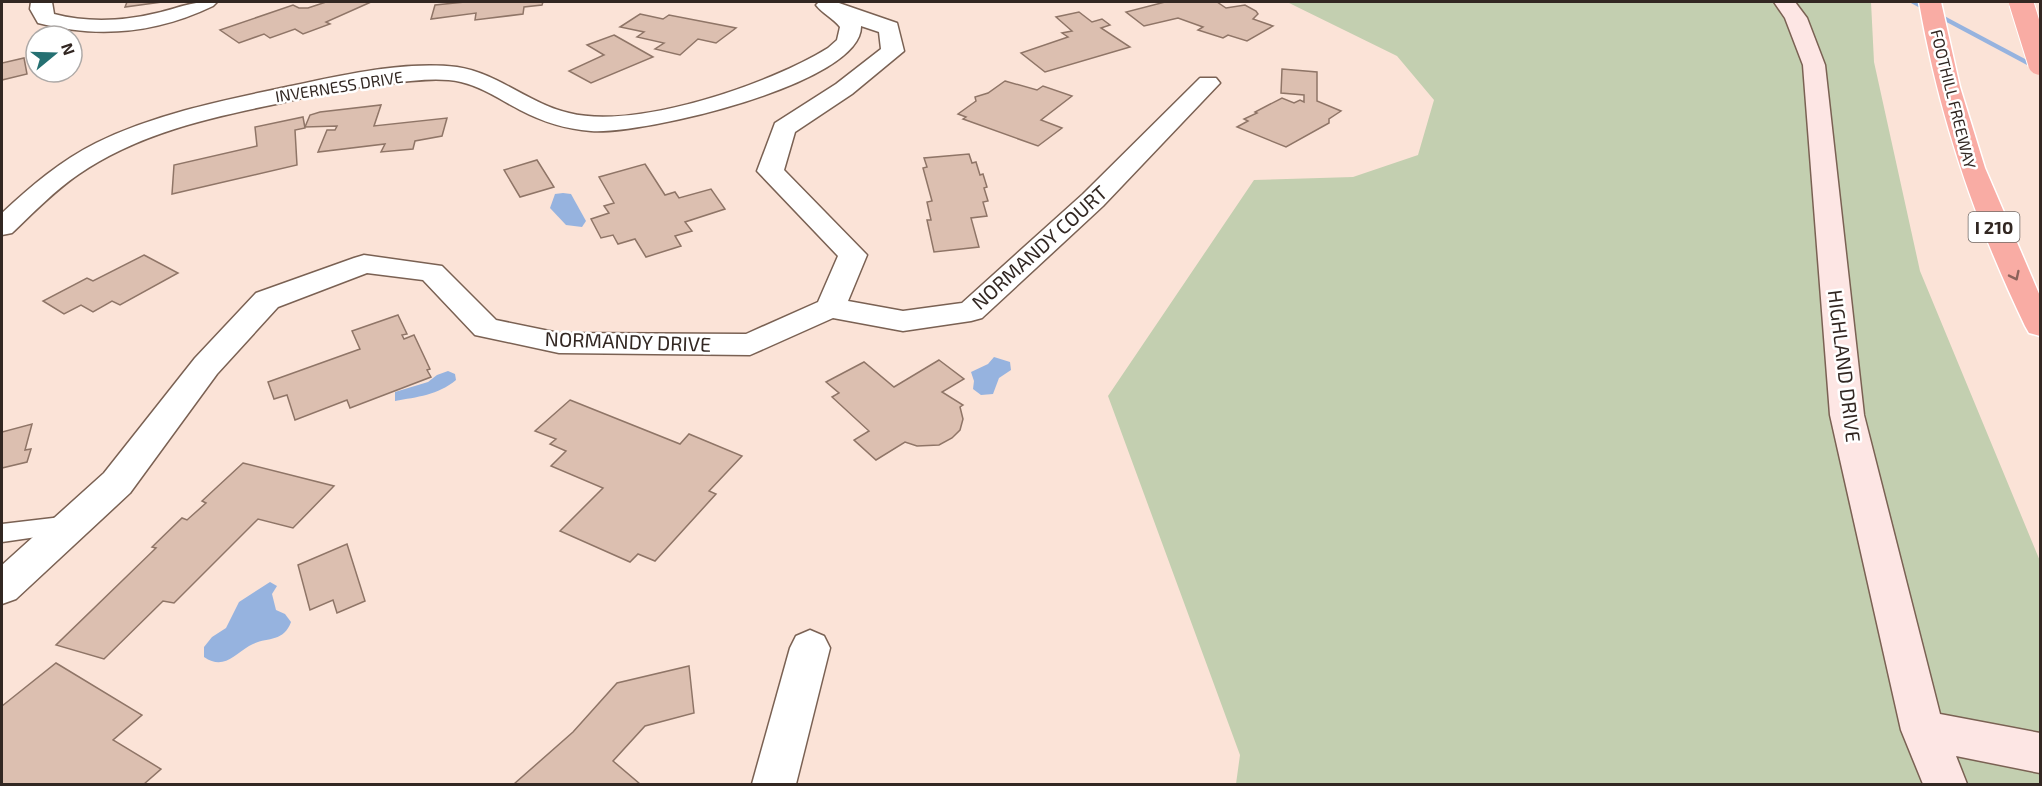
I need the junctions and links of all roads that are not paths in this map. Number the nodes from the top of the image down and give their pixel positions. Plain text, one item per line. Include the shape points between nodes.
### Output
1 (42, 2) edge
2 (207, 2) edge
3 (1785, 2) edge
4 (1930, 2) edge
5 (2021, 2) edge
6 (830, 7) edge
7 (2040, 63) edge
8 (1208, 83) dead end
9 (2, 227) edge
10 (830, 308) junction
11 (2040, 326) edge
12 (71, 525) junction
13 (2, 533) edge
14 (2, 588) edge
15 (810, 648) dead end
16 (1923, 730) junction
17 (2040, 753) edge
18 (774, 784) edge
19 (1945, 784) edge

1 - 2 street via 46,18 76,26 100,26 165,16
3 - 16 street, HIGHLAND DRIVE via 1796,18 1814,65 1847,415
4 -> 11 highway, FOOTHILL FREEWAY / I 210 via 1957,124 1976,186
5 - 7 highway, bridge
6 - 9 street, INVERNESS DRIVE via 851,27 848,40 830,57 737,97 636,120 597,123 569,121 466,76 391,76 336,84 158,124 78,163
6 - 10 street via 889,28 893,51 784,128 770,171 854,255
8 - 10 street, NORMANDY COURT via 1093,200 971,311 903,321
10 - 12 street, NORMANDY DRIVE via 750,345 559,343 486,328 432,272 364,264 267,300 206,366 117,483
12 - 13 lane
12 - 14 street, NORMANDY DRIVE
15 - 18 street
16 - 17 street
16 - 19 street, HIGHLAND DRIVE

